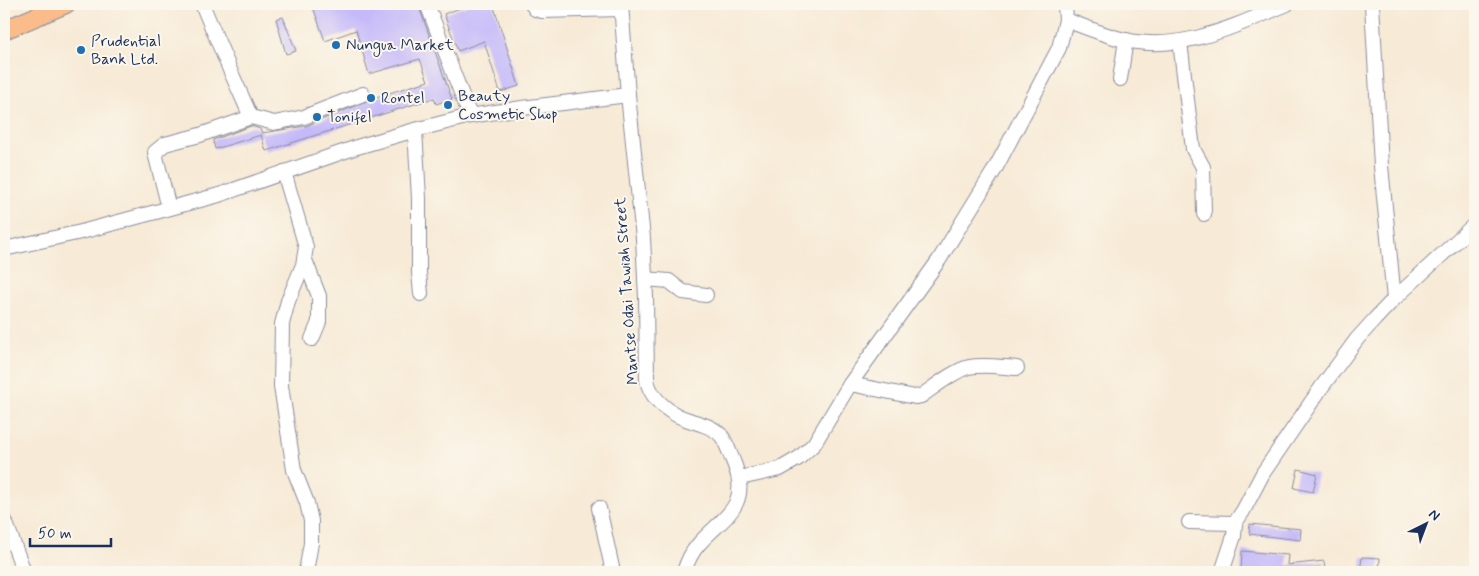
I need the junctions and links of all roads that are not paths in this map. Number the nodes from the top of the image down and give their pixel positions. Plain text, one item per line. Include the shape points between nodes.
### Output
1 (66, 4) edge
2 (202, 4) edge
3 (427, 4) edge
4 (532, 4) edge
5 (1065, 4) edge
6 (1286, 4) edge
7 (1372, 4) edge
8 (621, 6) edge
9 (1066, 20) junction
10 (4, 30) edge
11 (1126, 40) junction
12 (1180, 42) junction
13 (1120, 79) dead end
14 (364, 94) dead end
15 (628, 94) junction
16 (470, 116) junction
17 (252, 117) junction
18 (415, 130) junction
19 (284, 172) junction
20 (169, 208) junction
21 (1204, 214) dead end
22 (1475, 224) edge
23 (4, 248) edge
24 (304, 260) junction
25 (645, 279) junction
26 (421, 294) dead end
27 (706, 295) dead end
28 (1394, 299) junction
29 (312, 339) dead end
30 (1017, 368) dead end
31 (850, 384) junction
32 (740, 478) junction
33 (599, 508) dead end
34 (4, 518) edge
35 (1189, 522) dead end
36 (1235, 523) junction
37 (24, 572) edge
38 (306, 572) edge
39 (613, 572) edge
40 (684, 572) edge
41 (1222, 572) edge

1 - 10 main road
2 - 17 street
3 - 16 street
4 - 8 street via 542,11
5 - 9 street
6 - 12 street via 1207,36
7 - 28 street via 1381,166
8 - 15 street, Mantse Odai Tawiah Street
9 - 11 street
9 - 31 street via 1059,48 995,169 939,260
11 - 12 street
11 - 13 street
12 - 21 street via 1193,149 1204,167
14 - 17 street via 304,117 274,122
15 - 16 street
15 - 25 street, Mantse Odai Tawiah Street
16 - 18 street
17 - 20 street via 159,148 156,164
18 - 19 street
18 - 26 street
19 - 20 street via 219,195
19 - 24 street via 306,247
20 - 23 street via 81,232
22 - 28 street
24 - 29 street via 319,296 318,322
24 - 38 street via 282,324 281,386 294,470 311,522
25 - 27 street via 669,281 683,292
25 - 32 street, Mantse Odai Tawiah Street via 647,380 651,391 670,410 712,428 721,436
28 - 36 street via 1357,339 1321,388 1263,473
30 - 31 street via 969,367 915,397
31 - 32 street via 814,444 799,458 780,468
32 - 40 street, Mantse Odai Tawiah Street via 736,506 697,546
33 - 39 street
34 - 37 street
35 - 36 street
36 - 41 street

